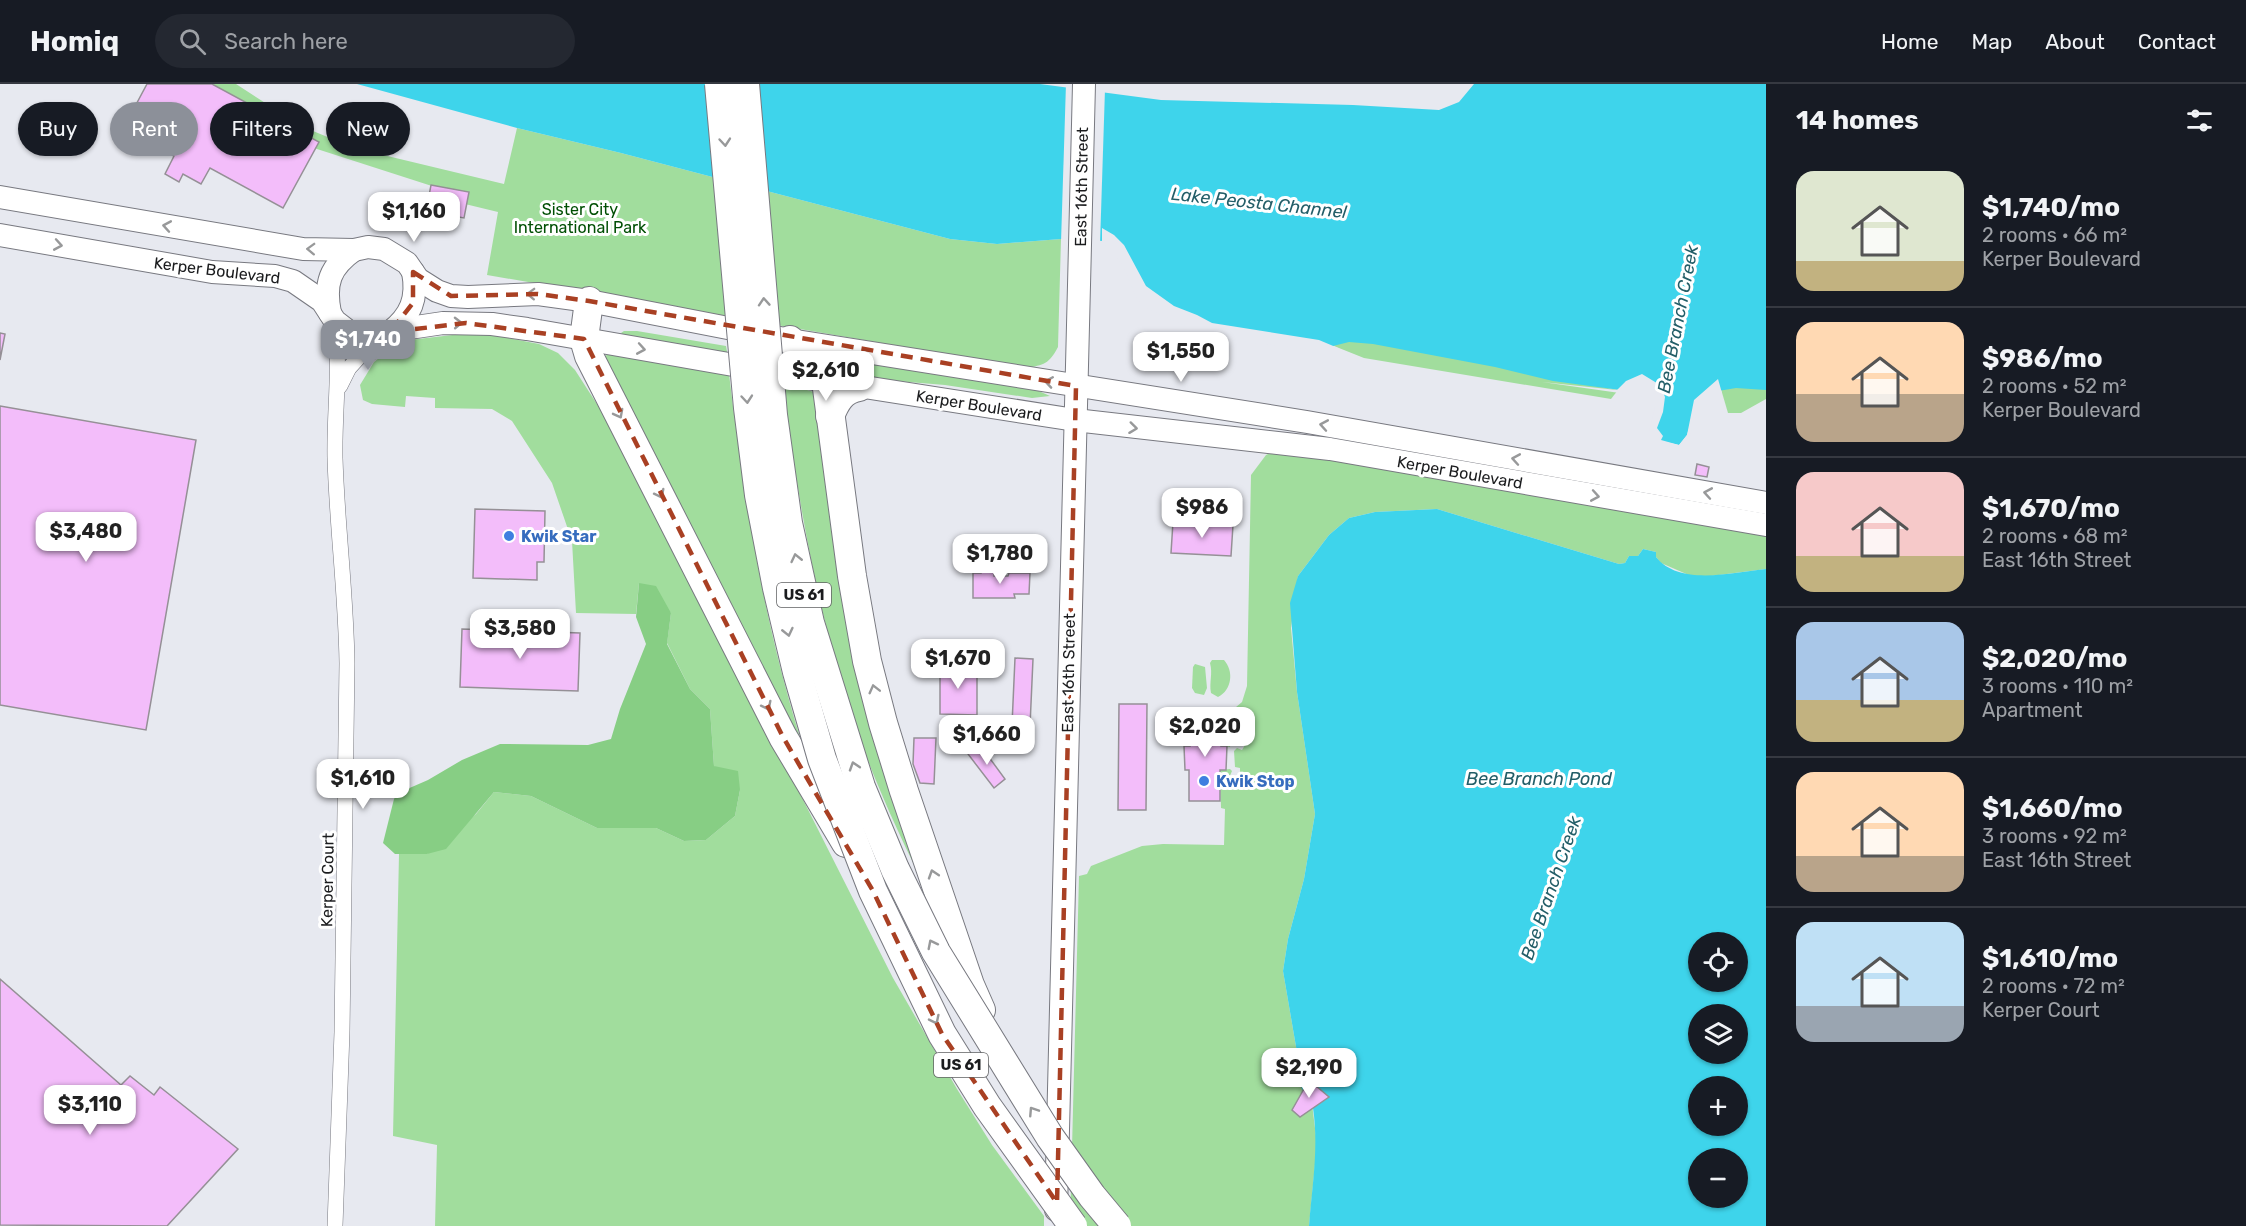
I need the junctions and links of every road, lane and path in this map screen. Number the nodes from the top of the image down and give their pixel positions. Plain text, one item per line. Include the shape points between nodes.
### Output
1 (720, 84) edge
2 (745, 84) edge
3 (1084, 84) edge
4 (0, 197) edge
5 (0, 235) edge
6 (354, 250) junction
7 (413, 272) junction
8 (589, 301) junction
9 (333, 317) junction
10 (385, 333) junction
11 (584, 339) junction
12 (790, 340) junction
13 (826, 381) junction
14 (1076, 386) junction
15 (859, 387) junction
16 (337, 392) junction
17 (830, 416) junction
18 (1075, 420) junction
19 (1766, 503) edge
20 (1766, 525) edge
21 (873, 891) junction
22 (1005, 1067) junction
23 (335, 1226) edge
24 (1056, 1226) edge
25 (1072, 1226) edge
26 (1117, 1226) edge

1 -> 21 highway, US 61, bridge via 759,495 782,609 819,748
22 -> 2 highway, US 61, bridge via 936,951 895,869 861,787 810,623 788,523 773,415
3 - 14 main road, East 16th Street
6 -> 4 main road, Kerper Boulevard via 303,249
5 -> 9 main road, Kerper Boulevard via 212,272 275,276 313,293
6 - 7 main road, Kerper Boulevard via 384,249 398,256
6 - 9 main road via 338,262 330,278 327,291
8 -> 7 main road, Kerper Boulevard via 538,294 451,296 437,291
7 - 10 main road via 413,303 405,318
8 - 11 highway
8 - 12 main road, Kerper Boulevard
9 - 10 main road, Kerper Boulevard via 348,331
9 - 16 street, Kerper Court via 339,348
10 -> 11 main road, Kerper Boulevard via 466,323
10 - 16 street via 349,368
11 -> 13 main road, Kerper Boulevard
11 -> 21 highway, bridge via 598,376 783,737
12 - 13 highway via 813,360
14 -> 12 main road, Kerper Boulevard
13 - 15 main road, Kerper Boulevard
13 - 17 highway
14 - 18 main road, East 16th Street
19 -> 14 main road, Kerper Boulevard via 1307,422
15 - 17 highway via 840,397
15 - 18 main road, Kerper Boulevard
16 - 23 street, Kerper Court via 336,466 347,663 343,1021
22 -> 17 highway, bridge via 970,985 883,723 852,576
18 -> 20 main road, Kerper Boulevard via 1330,449
18 - 24 main road, East 16th Street
21 -> 25 highway, US 61, bridge via 942,1034 987,1106
26 -> 22 highway, US 61, bridge via 1056,1146

